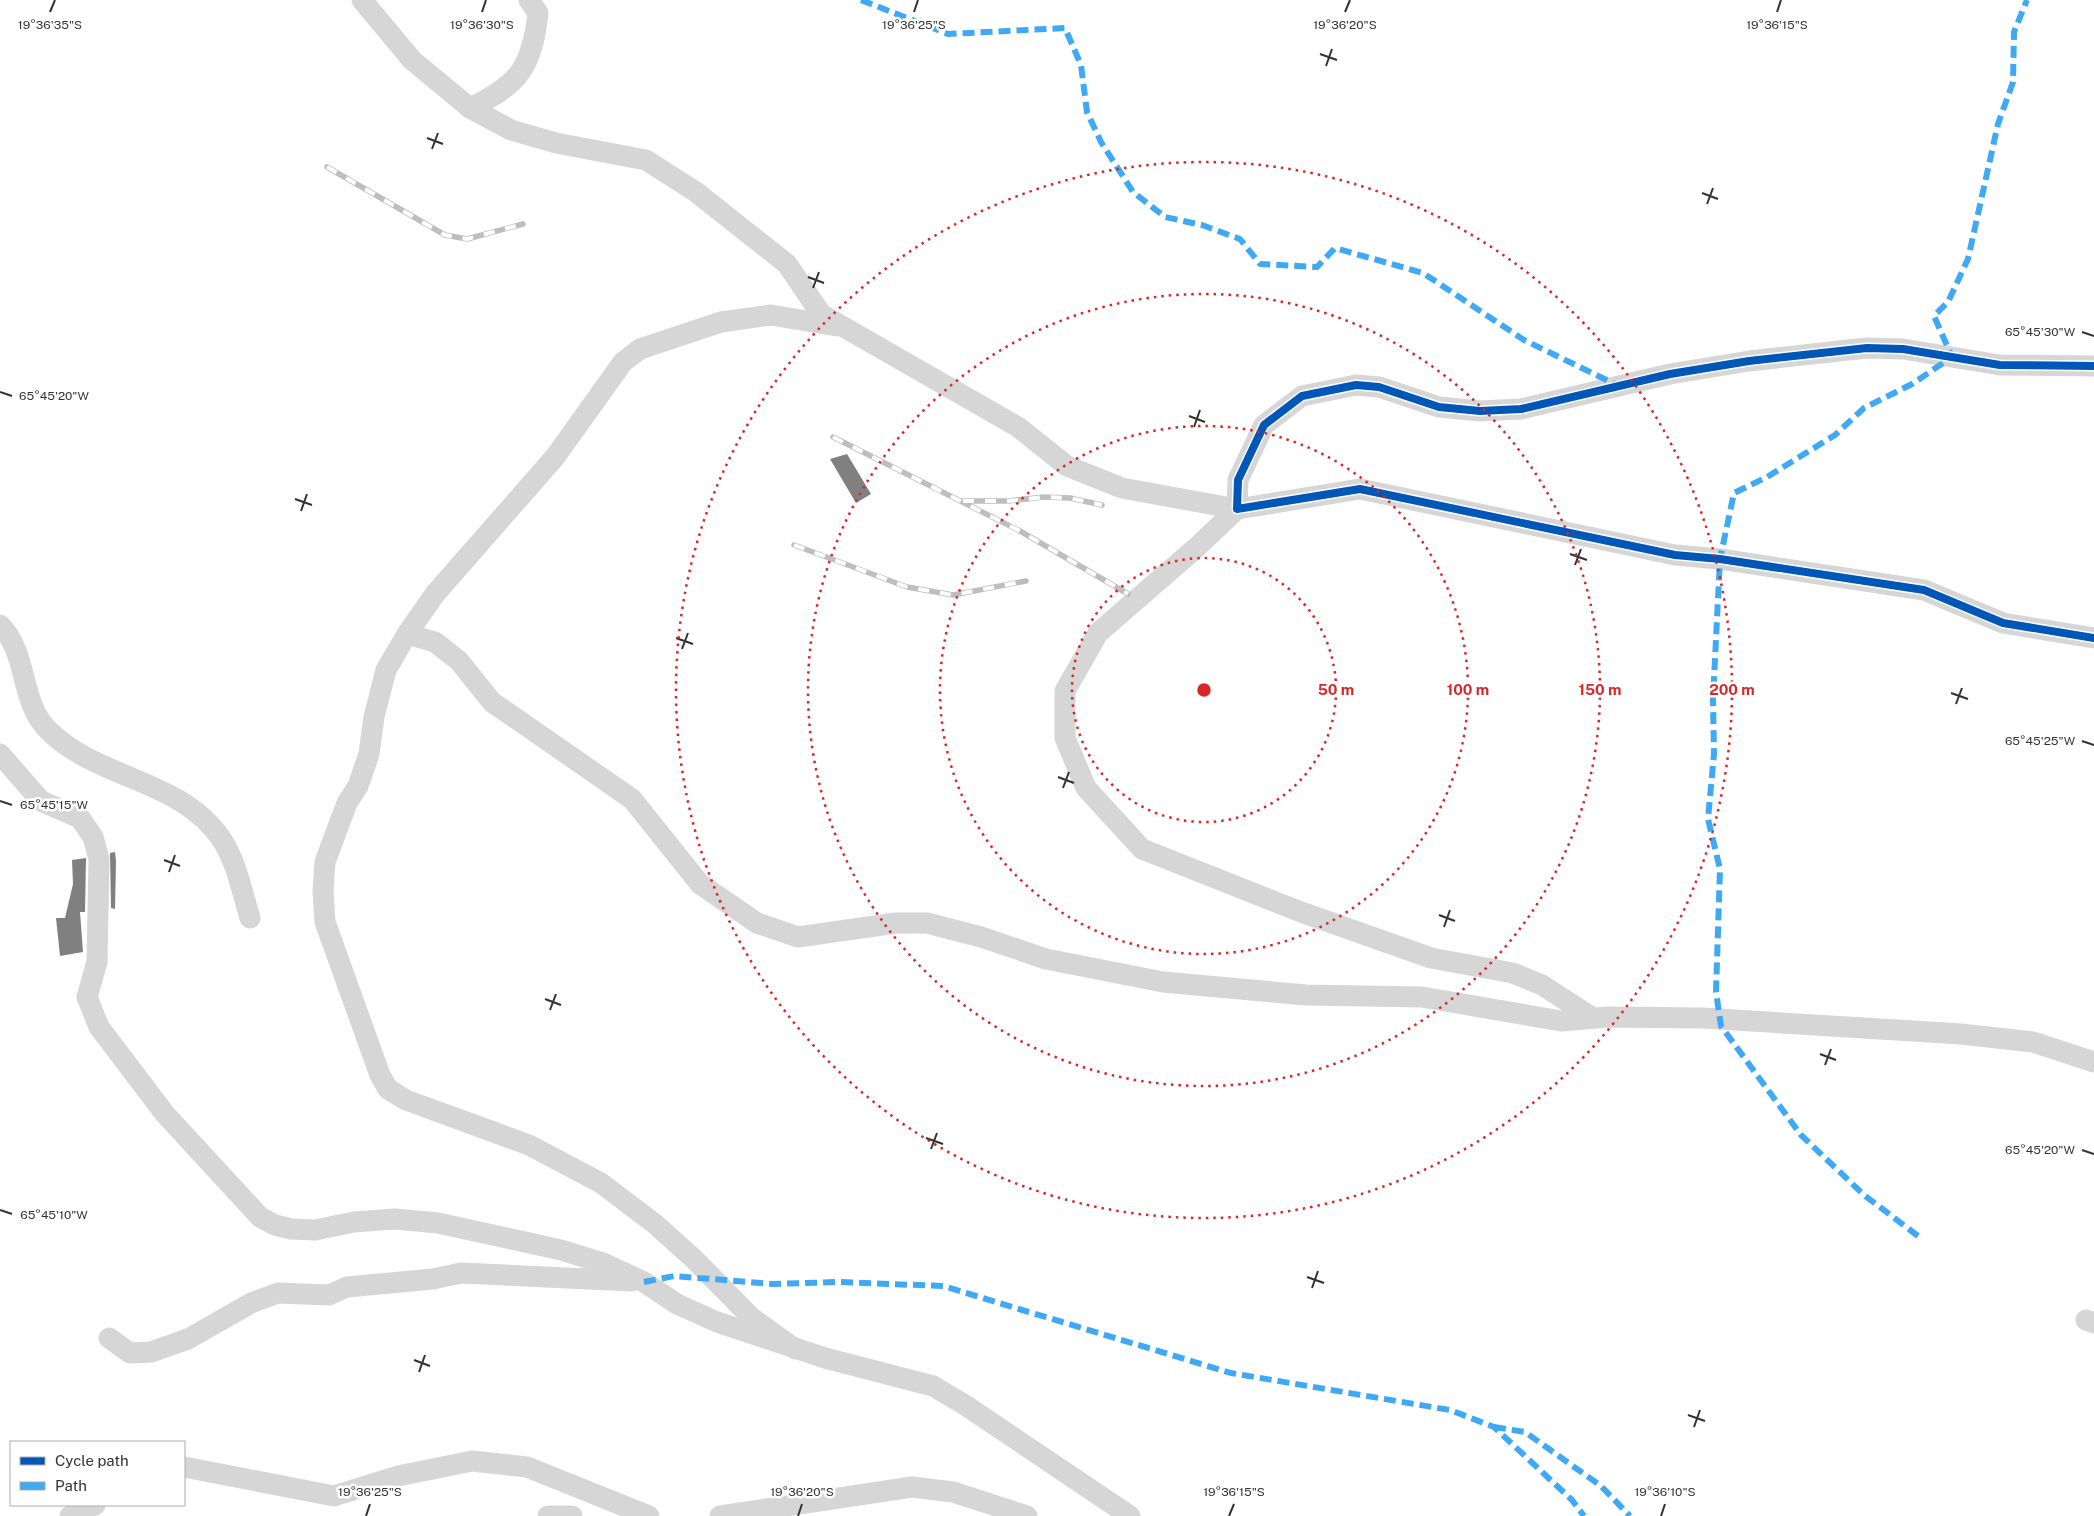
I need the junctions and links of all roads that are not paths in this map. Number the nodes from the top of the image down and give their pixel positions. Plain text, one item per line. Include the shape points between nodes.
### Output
1 (362, 0) edge
2 (529, 0) edge
3 (470, 108) junction
4 (842, 326) junction
5 (2094, 366) edge
6 (1237, 509) junction
7 (0, 625) edge
8 (407, 634) junction
9 (2094, 638) edge
10 (0, 754) edge
11 (250, 918) dead end
12 (1593, 1018) junction
13 (2094, 1062) edge
14 (644, 1282) junction
15 (109, 1338) dead end
16 (795, 1349) junction
17 (185, 1467) edge
18 (93, 1506) edge
19 (70, 1516) edge
20 (548, 1516) edge
21 (572, 1516) edge
22 (649, 1516) edge
23 (720, 1516) edge
24 (1027, 1516) edge
25 (1130, 1516) edge

1 - 3 street via 412,60
2 - 3 street via 538,13 529,61 510,84
3 - 4 street via 512,130 556,143 646,160 696,192 787,264 821,314
4 - 6 street via 1018,427 1066,466 1122,488
4 - 8 street via 770,315 721,322 640,349 623,362 555,456 435,594
5 - 6 street via 2000,365 1903,348 1839,350 1670,374 1521,409 1480,411 1439,407 1379,386 1356,385 1302,396 1264,425 1238,480
6 - 9 street via 1360,489 1675,556 1720,559 1924,590 2003,623
6 - 12 street via 1098,633 1065,691 1065,738 1086,788 1142,849 1184,868 1431,958 1513,973 1542,985
7 - 11 street via 15,646 32,710 48,730 73,750 181,800 208,821 234,864
8 - 12 street via 435,642 459,661 492,702 632,799 700,884 757,923 798,937 896,923 927,923 1046,959 1163,982 1306,995 1422,997 1561,1020
8 - 16 street via 386,670 369,754 324,862 326,922 380,1075 388,1089 406,1100 530,1144 601,1183 674,1242 752,1318
10 - 14 street via 41,800 80,818 93,837 99,859 97,962 88,997 99,1028 165,1114 260,1217 291,1229 315,1230 395,1218 438,1224 561,1250 603,1263
12 - 13 street via 1703,1018 1961,1034 2033,1042
14 - 15 street via 461,1274 347,1287 329,1295 278,1293 251,1303 188,1339 152,1352 130,1353
14 - 16 street via 677,1304 701,1315
16 - 25 street via 933,1386
17 - 22 street via 334,1496 398,1476 472,1461 527,1467
18 - 19 street
20 - 21 street
23 - 24 street via 912,1487 953,1492

